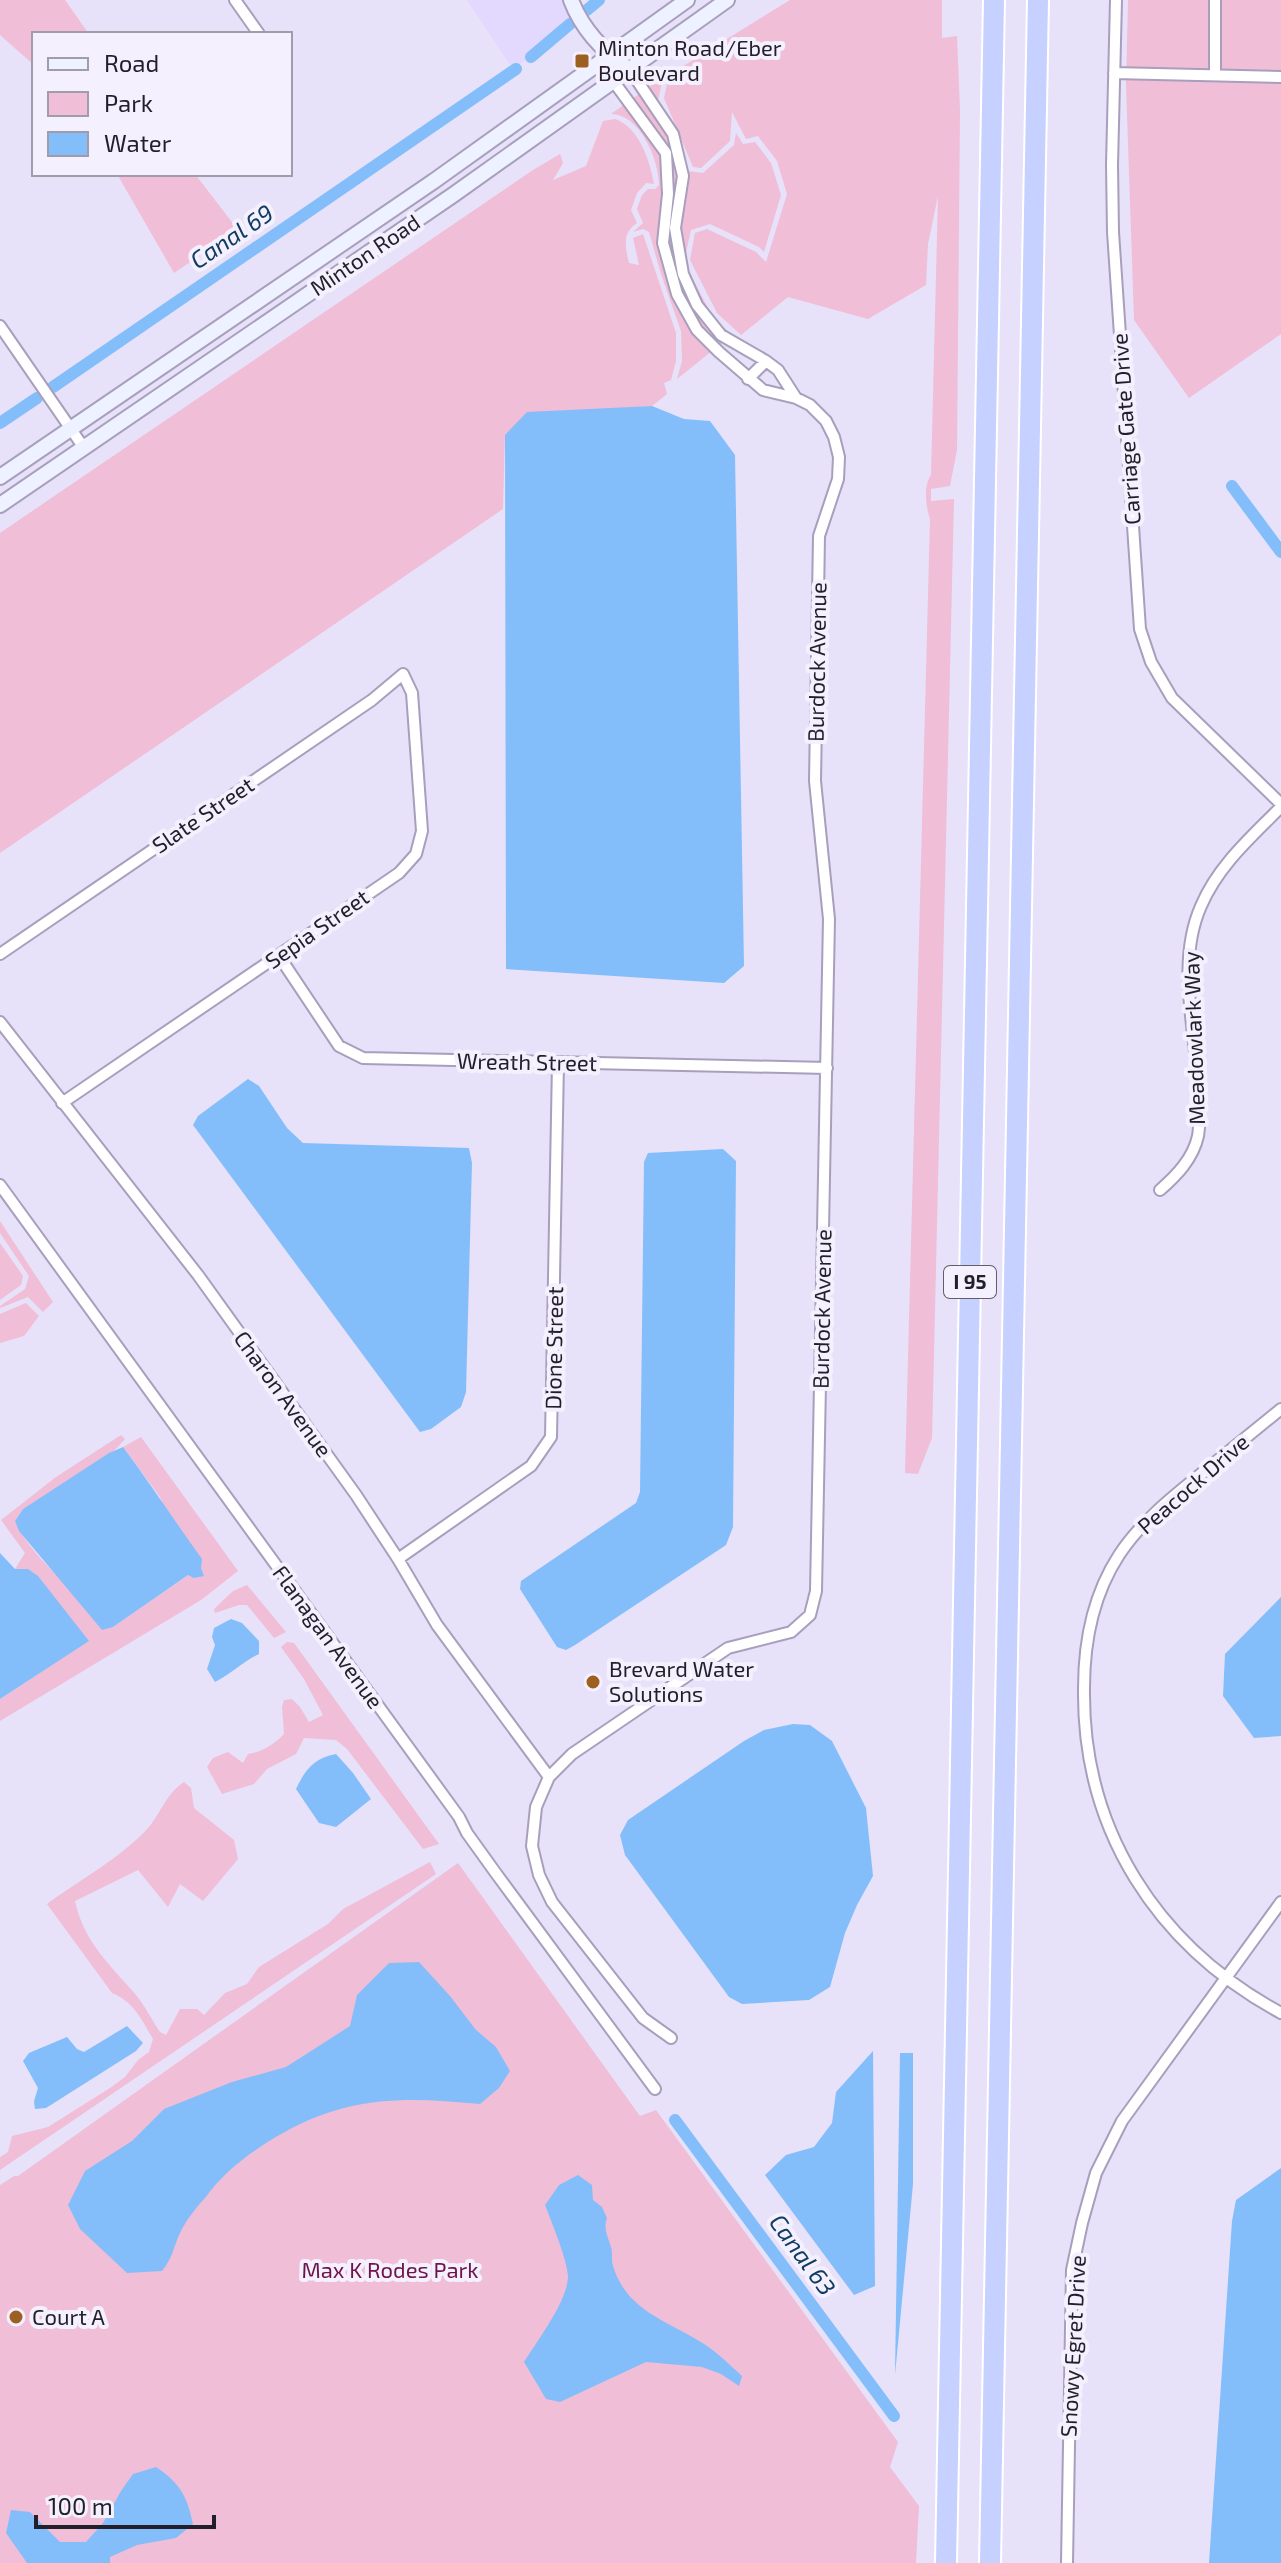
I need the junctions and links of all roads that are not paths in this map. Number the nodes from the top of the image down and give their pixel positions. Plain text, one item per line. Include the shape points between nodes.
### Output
1 (235, 0) edge
2 (571, 0) edge
3 (687, 0) edge
4 (727, 0) edge
5 (994, 0) edge
6 (1038, 0) edge
7 (1116, 0) edge
8 (1215, 0) edge
9 (258, 32) edge
10 (610, 56) junction
11 (630, 70) junction
12 (1114, 73) junction
13 (1215, 75) junction
14 (1281, 77) edge
15 (614, 82) junction
16 (674, 195) junction
17 (690, 289) junction
18 (677, 294) junction
19 (0, 326) edge
20 (726, 338) junction
21 (719, 352) junction
22 (766, 361) junction
23 (748, 379) junction
24 (796, 398) junction
25 (71, 429) junction
26 (84, 448) junction
27 (0, 477) edge
28 (0, 505) edge
29 (403, 674) joint
30 (1281, 805) edge
31 (0, 954) edge
32 (279, 956) junction
33 (0, 1022) edge
34 (558, 1063) junction
35 (827, 1068) junction
36 (62, 1103) junction
37 (0, 1185) edge
38 (1160, 1190) dead end
39 (1281, 1409) edge
40 (398, 1559) junction
41 (549, 1777) junction
42 (1281, 1902) edge
43 (1224, 1978) junction
44 (1281, 2013) edge
45 (671, 2038) dead end
46 (655, 2089) dead end
47 (946, 2563) edge
48 (990, 2563) edge
49 (1067, 2563) edge

1 - 9 street
2 - 10 main road
3 - 10 main road, Minton Road
4 - 11 main road, Minton Road
5 - 47 highway, I 95
6 - 48 highway, I 95
7 - 12 street, Carriage Gate Drive
8 - 13 street
10 - 11 main road
10 - 15 main road
10 - 25 main road, Minton Road
11 - 15 main road, Minton Road
11 - 16 street, Burdock Avenue via 673,134 683,176
12 - 13 street
12 - 30 street, Carriage Gate Drive via 1113,232 1140,629 1172,698
13 - 14 street
15 - 16 street, Burdock Avenue via 666,153
15 - 26 main road, Minton Road
16 - 17 street, Burdock Avenue via 675,228
16 - 18 street, Burdock Avenue via 663,243
17 - 18 street
17 - 20 street, Burdock Avenue
18 - 21 street, Burdock Avenue via 697,330
19 - 25 street
20 - 21 street
20 - 22 street, Burdock Avenue
21 - 23 street, Burdock Avenue
22 - 23 street
22 - 24 street, Burdock Avenue
23 - 24 street, Burdock Avenue via 763,390
24 - 35 street, Burdock Avenue via 826,421 839,457 838,479 819,536 815,781 829,919
25 - 26 street
25 - 27 main road, Minton Road
26 - 28 main road, Minton Road
29 - 31 street, Slate Street
29 - 32 street, Sepia Street via 412,693 422,831 416,854 399,873
30 - 38 street, Meadowlark Way via 1225,864 1191,936 1197,1138 1188,1161
32 - 34 street, Wreath Street via 339,1046 363,1058
32 - 36 street, Sepia Street
33 - 36 street, Charon Avenue
34 - 35 street, Wreath Street
34 - 40 street, Dione Street via 551,1437 531,1466
35 - 41 street, Burdock Avenue via 816,1591 810,1615 791,1632 728,1648 572,1754
36 - 40 street, Charon Avenue via 198,1275
37 - 46 street, Flanagan Avenue
39 - 43 street, Peacock Drive via 1139,1529 1104,1582 1084,1658 1083,1718 1104,1819 1123,1861 1153,1906
40 - 41 street, Charon Avenue via 437,1625
41 - 45 street, Burdock Avenue via 536,1807 532,1846 539,1875 552,1902 643,2018
42 - 43 street, Snowy Egret Drive
43 - 44 street, Peacock Drive
43 - 49 street, Snowy Egret Drive via 1122,2121 1096,2173 1082,2223 1072,2270

